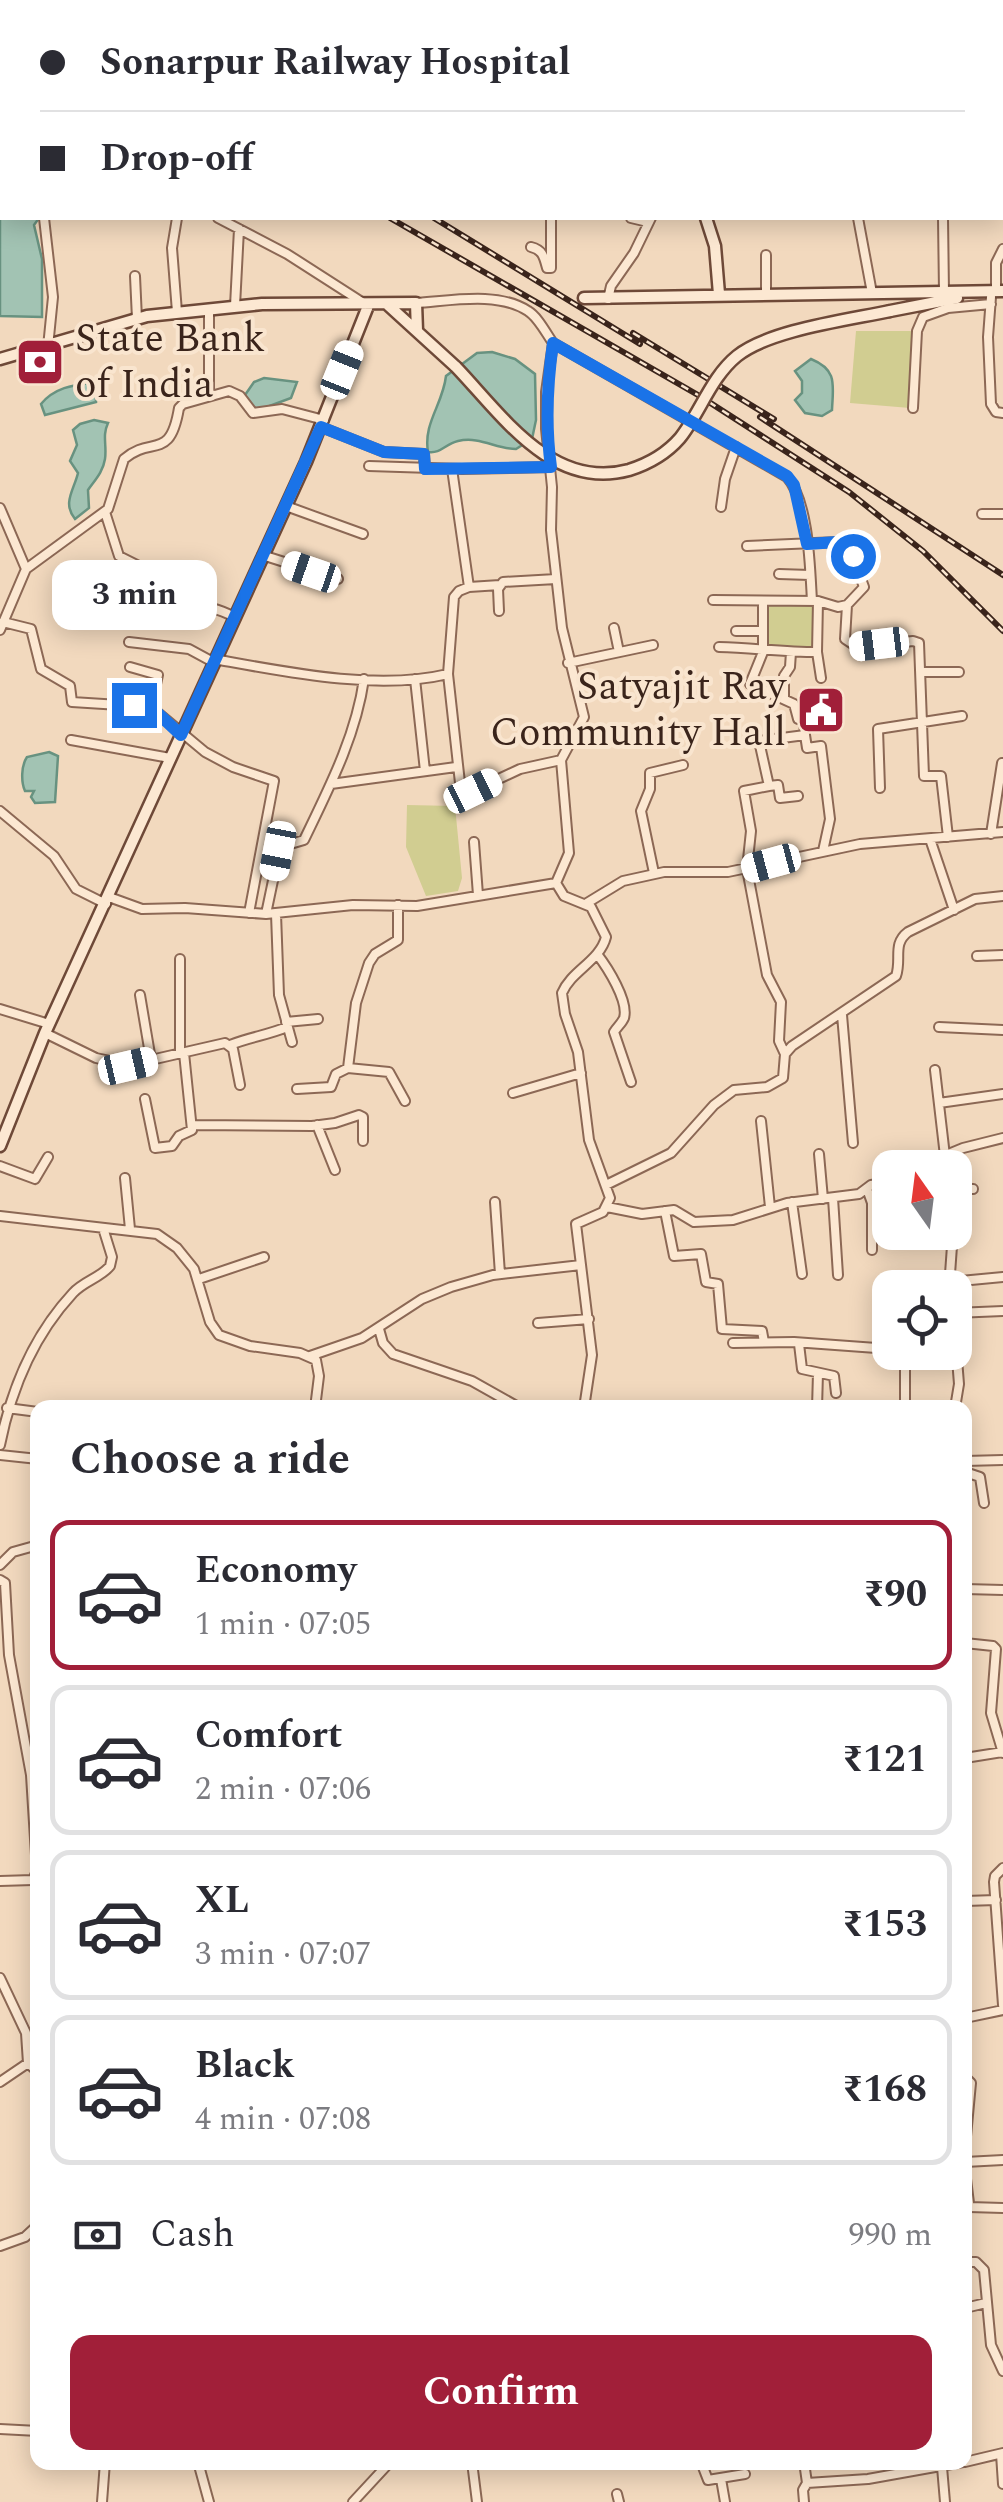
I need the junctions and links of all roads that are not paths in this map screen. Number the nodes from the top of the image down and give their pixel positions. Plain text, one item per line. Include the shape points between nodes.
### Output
1 (44, 220) edge
2 (176, 220) edge
3 (222, 220) edge
4 (551, 220) edge
5 (650, 220) edge
6 (707, 220) edge
7 (858, 220) edge
8 (944, 220) edge
9 (239, 229) junction
10 (531, 246) dead end
11 (1003, 249) edge
12 (766, 255) dead end
13 (135, 276) dead end
14 (944, 292) junction
15 (872, 293) junction
16 (719, 294) junction
17 (766, 296) junction
18 (997, 296) edge
19 (584, 298) dead end
20 (608, 298) junction
21 (416, 303) junction
22 (388, 305) junction
23 (235, 306) junction
24 (368, 306) junction
25 (209, 309) junction
26 (177, 312) junction
27 (137, 319) junction
28 (416, 331) junction
29 (553, 343) junction
30 (48, 346) junction
31 (0, 360) edge
32 (209, 394) junction
33 (913, 408) dead end
34 (1003, 413) edge
35 (322, 423) junction
36 (736, 448) junction
37 (369, 466) dead end
38 (551, 467) junction
39 (425, 469) junction
40 (452, 469) junction
41 (286, 506) junction
42 (721, 507) dead end
43 (0, 508) edge
44 (104, 512) junction
45 (982, 514) dead end
46 (1003, 514) edge
47 (363, 534) dead end
48 (807, 544) junction
49 (746, 546) dead end
50 (262, 555) junction
51 (26, 569) junction
52 (779, 574) dead end
53 (810, 575) junction
54 (338, 579) dead end
55 (556, 579) junction
56 (500, 584) junction
57 (469, 587) junction
58 (713, 600) dead end
59 (748, 601) junction
60 (763, 601) junction
61 (815, 601) junction
62 (847, 604) junction
63 (500, 611) dead end
64 (748, 612) dead end
65 (234, 616) junction
66 (1, 626) edge
67 (614, 628) dead end
68 (736, 631) dead end
69 (763, 631) junction
70 (129, 642) dead end
71 (652, 645) dead end
72 (720, 647) dead end
73 (620, 652) junction
74 (763, 652) junction
75 (791, 652) junction
76 (817, 652) junction
77 (214, 661) junction
78 (568, 664) junction
79 (130, 666) dead end
80 (921, 672) junction
81 (959, 672) dead end
82 (448, 674) junction
83 (821, 678) dead end
84 (364, 679) junction
85 (415, 680) junction
86 (750, 684) junction
87 (740, 690) dead end
88 (784, 698) junction
89 (150, 706) junction
90 (962, 716) dead end
91 (922, 722) junction
92 (181, 735) junction
93 (805, 735) junction
94 (71, 740) dead end
95 (762, 754) junction
96 (749, 756) dead end
97 (170, 758) junction
98 (561, 760) junction
99 (1002, 763) edge
100 (683, 765) dead end
101 (456, 767) junction
102 (426, 771) junction
103 (331, 784) junction
104 (769, 786) junction
105 (880, 788) dead end
106 (798, 796) dead end
107 (0, 810) edge
108 (1003, 832) edge
109 (991, 834) junction
110 (948, 837) junction
111 (930, 839) junction
112 (264, 840) junction
113 (474, 842) dead end
114 (282, 844) junction
115 (824, 850) junction
116 (747, 869) junction
117 (654, 873) junction
118 (556, 882) junction
119 (478, 895) junction
120 (1003, 896) edge
121 (108, 901) junction
122 (587, 904) junction
123 (398, 905) junction
124 (954, 910) junction
125 (249, 914) junction
126 (271, 914) junction
127 (597, 954) junction
128 (1003, 955) edge
129 (977, 956) dead end
130 (180, 959) dead end
131 (140, 995) dead end
132 (0, 1009) edge
133 (842, 1015) junction
134 (318, 1019) dead end
135 (286, 1024) junction
136 (938, 1027) dead end
137 (47, 1029) junction
138 (1003, 1030) edge
139 (292, 1042) dead end
140 (230, 1045) junction
141 (182, 1053) junction
142 (785, 1054) junction
143 (151, 1060) junction
144 (348, 1068) junction
145 (935, 1070) dead end
146 (581, 1073) junction
147 (632, 1082) dead end
148 (240, 1085) dead end
149 (298, 1089) dead end
150 (513, 1093) dead end
151 (1003, 1094) edge
152 (144, 1099) dead end
153 (405, 1101) dead end
154 (939, 1102) junction
155 (760, 1122) dead end
156 (194, 1125) junction
157 (317, 1125) junction
158 (1003, 1138) edge
159 (363, 1141) dead end
160 (852, 1143) dead end
161 (0, 1146) edge
162 (943, 1150) edge
163 (958, 1150) edge
164 (818, 1154) dead end
165 (48, 1156) dead end
166 (0, 1166) edge
167 (335, 1170) dead end
168 (125, 1178) dead end
169 (872, 1184) edge
170 (606, 1185) junction
171 (866, 1189) junction
172 (828, 1198) junction
173 (495, 1202) dead end
174 (792, 1202) junction
175 (872, 1203) edge
176 (607, 1207) junction
177 (770, 1207) junction
178 (665, 1211) junction
179 (0, 1216) edge
180 (103, 1228) junction
181 (130, 1229) junction
182 (264, 1257) dead end
183 (581, 1265) junction
184 (500, 1274) junction
185 (802, 1274) dead end
186 (838, 1276) dead end
187 (1003, 1277) edge
188 (199, 1278) junction
189 (972, 1282) edge
190 (557, 1309) dead end
191 (1003, 1310) edge
192 (972, 1312) edge
193 (589, 1319) junction
194 (558, 1321) junction
195 (538, 1323) dead end
196 (379, 1330) junction
197 (733, 1342) dead end
198 (764, 1342) junction
199 (799, 1344) junction
200 (872, 1347) edge
201 (310, 1356) junction
202 (905, 1370) edge
203 (958, 1370) edge
204 (818, 1374) junction
205 (836, 1393) dead end
206 (316, 1400) edge
207 (506, 1400) edge
208 (585, 1400) edge
209 (817, 1400) edge
210 (906, 1400) edge
211 (956, 1400) edge
212 (7, 1408) junction
213 (30, 1411) edge
214 (0, 1445) edge
215 (0, 1456) edge
216 (30, 1459) edge
217 (972, 1460) edge
218 (1003, 1460) edge
219 (972, 1474) edge
220 (984, 1503) dead end
221 (30, 1547) edge
222 (0, 1565) edge
223 (0, 1580) edge
224 (972, 1589) edge
225 (1003, 1590) edge
226 (972, 1644) edge
227 (1000, 1727) edge
228 (26, 1738) junction
229 (30, 1738) edge
230 (1003, 1752) edge
231 (972, 1757) edge
232 (30, 1768) edge
233 (1003, 1868) edge
234 (30, 1880) edge
235 (0, 1881) edge
236 (972, 1901) edge
237 (998, 1903) edge
238 (1001, 1953) edge
239 (0, 1978) edge
240 (1003, 2008) edge
241 (972, 2016) edge
242 (28, 2063) joint
243 (0, 2082) edge
244 (1003, 2160) edge
245 (972, 2162) edge
246 (972, 2208) edge
247 (1003, 2208) edge
248 (30, 2232) edge
249 (0, 2246) edge
250 (972, 2263) edge
251 (986, 2303) junction
252 (972, 2306) edge
253 (1003, 2372) edge
254 (0, 2429) edge
255 (30, 2431) edge
256 (1002, 2454) edge
257 (972, 2460) edge
258 (104, 2470) edge
259 (200, 2470) edge
260 (382, 2470) edge
261 (473, 2470) edge
262 (704, 2470) edge
263 (805, 2470) edge
264 (907, 2470) edge
265 (942, 2470) edge
266 (746, 2474) dead end
267 (721, 2479) junction
268 (807, 2483) junction
269 (1003, 2484) edge
270 (102, 2502) edge
271 (210, 2502) edge
272 (352, 2502) edge
273 (477, 2502) edge
274 (725, 2502) edge
275 (804, 2502) edge
276 (945, 2502) edge

1 - 30 street via 53,298
2 - 26 street
3 - 9 street
4 - 10 street via 551,268
5 - 20 street
6 - 16 main road
7 - 15 street
8 - 14 street
9 - 23 street
9 - 24 street
11 - 18 street via 996,264
12 - 17 street
13 - 27 street
14 - 15 main road
14 - 18 main road
15 - 17 main road
16 - 17 main road
16 - 20 main road
18 - 28 main road, bridge via 950,298 749,348 721,374 673,445 652,461 616,473 574,470 546,457
18 - 33 street via 923,317
18 - 34 street via 991,404
19 - 20 main road
21 - 22 main road
21 - 28 main road
21 - 29 street via 516,306 531,312
22 - 24 main road
22 - 28 main road
23 - 24 main road
23 - 25 main road
24 - 35 main road
25 - 26 main road
25 - 32 street
26 - 27 main road
27 - 30 main road
29 - 36 street
29 - 38 street via 546,392
30 - 31 main road
32 - 35 street via 234,392 254,413 282,409
32 - 44 street via 179,408 170,438 124,459
35 - 39 street via 384,452 424,454
35 - 41 main road
36 - 42 street
36 - 48 street via 794,485
37 - 39 street
38 - 40 street
38 - 55 street
39 - 40 street
40 - 57 street
41 - 47 street
41 - 50 main road
43 - 51 street
44 - 51 street
44 - 65 street via 119,556 145,568 145,594
45 - 46 street
48 - 49 street
48 - 53 street
48 - 62 street via 838,542 853,556 864,587
50 - 54 street
50 - 65 main road
51 - 66 street
52 - 53 street
53 - 61 street
55 - 56 street
55 - 78 street
56 - 57 street
56 - 63 street
57 - 82 street via 454,597
58 - 59 street
59 - 60 street
59 - 64 street
60 - 61 street
60 - 69 street
61 - 62 street
61 - 76 street
62 - 80 street via 850,644 914,641
65 - 77 main road
66 - 89 street via 31,629 41,669 70,686 72,702
67 - 73 street
68 - 69 street
69 - 74 street
70 - 77 street via 189,649
71 - 73 street
72 - 74 street
73 - 78 street
74 - 75 street
74 - 86 street
75 - 76 street
75 - 88 street
76 - 83 street
77 - 84 street
77 - 92 main road
78 - 98 street via 584,716
79 - 89 street via 158,674
80 - 81 street
80 - 91 street
82 - 85 street
82 - 101 street
84 - 85 street
84 - 103 street via 360,709
85 - 102 street
86 - 87 street
86 - 88 street
88 - 93 street via 804,720
89 - 92 street
90 - 91 street
91 - 105 street via 878,724
91 - 110 street via 924,776 941,776
92 - 97 main road
92 - 112 street via 218,760 274,781
93 - 95 street via 760,742
93 - 115 street via 806,748 821,746 830,818
94 - 97 street
95 - 96 street
95 - 104 street
97 - 121 main road
98 - 101 street via 464,793
98 - 118 street via 569,853
99 - 109 street
100 - 117 street via 650,772 641,811
101 - 102 street
102 - 103 street
103 - 114 street via 304,840
104 - 106 street via 778,784 780,798
104 - 116 street via 744,791
107 - 121 street via 54,856 76,889
108 - 109 street
109 - 110 street
110 - 111 street
111 - 115 street
111 - 124 street
112 - 114 street
112 - 125 street
113 - 119 street
114 - 126 street
115 - 116 street
116 - 117 street
116 - 142 street via 767,974 781,1002
117 - 122 street via 623,881
118 - 119 street
118 - 122 street via 564,896
119 - 123 street
120 - 124 street
121 - 125 street via 142,910
121 - 137 main road
122 - 127 street via 606,936
123 - 126 street
123 - 144 street via 398,940 371,959 356,1004
124 - 133 street via 900,938 896,976
125 - 126 street
126 - 135 street
127 - 146 street via 562,993
127 - 147 street via 624,1010 614,1032
128 - 129 street
130 - 141 street
131 - 143 street
132 - 137 street
133 - 142 street
133 - 160 street
134 - 135 street
135 - 139 street
135 - 140 street
136 - 138 street
137 - 143 street via 112,1064
137 - 161 main road
140 - 141 street
140 - 148 street
141 - 143 street
141 - 156 street
142 - 170 street via 776,1084 734,1090 671,1153
144 - 149 street via 331,1087
144 - 153 street via 389,1072
145 - 154 street
146 - 150 street
146 - 170 street via 589,1140
151 - 154 street
152 - 156 street via 154,1148 172,1146
154 - 162 street
155 - 177 street
156 - 157 street
157 - 159 street via 359,1114
157 - 167 street
158 - 163 street
164 - 172 street
165 - 166 street via 30,1180
168 - 181 street
169 - 171 street
170 - 176 street
171 - 172 street
171 - 175 street
172 - 174 street
172 - 186 street
173 - 184 street
174 - 177 street
174 - 185 street
176 - 178 street
176 - 183 street via 576,1224
177 - 178 street via 705,1222
178 - 198 street via 674,1256 701,1254 706,1282 718,1284 722,1329 762,1331
179 - 180 street
180 - 181 street
180 - 212 street via 110,1266 72,1293
181 - 188 street via 170,1240
182 - 188 street
183 - 184 street
183 - 193 street
184 - 196 street via 422,1299
187 - 189 street
188 - 201 street via 219,1335
190 - 194 street
191 - 192 street
193 - 194 street
193 - 208 street
194 - 195 street
196 - 201 street
196 - 207 street via 393,1354
197 - 198 street
198 - 199 street
199 - 200 street
199 - 204 street via 802,1370
201 - 206 street via 319,1369
202 - 210 street
203 - 211 street
204 - 205 street via 834,1376
204 - 209 street
212 - 213 street
212 - 214 street
215 - 216 street
217 - 218 street
219 - 220 street via 980,1477
221 - 222 street
223 - 228 street
224 - 225 street
226 - 227 street via 996,1649 991,1712
227 - 230 street
228 - 229 street
228 - 232 street
230 - 231 street
233 - 237 street via 995,1876
234 - 235 street
236 - 237 street
237 - 238 street
238 - 240 street
239 - 242 street via 26,2033
240 - 241 street
242 - 243 street
244 - 245 street
246 - 247 street
248 - 249 street
250 - 251 street via 982,2265
251 - 252 street
251 - 253 street
254 - 255 street
256 - 257 street
256 - 269 street
258 - 270 street
259 - 271 street
260 - 272 street
261 - 273 street
262 - 267 street via 708,2480
263 - 268 street
264 - 268 street
265 - 276 street
266 - 267 street
267 - 274 street
268 - 275 street

